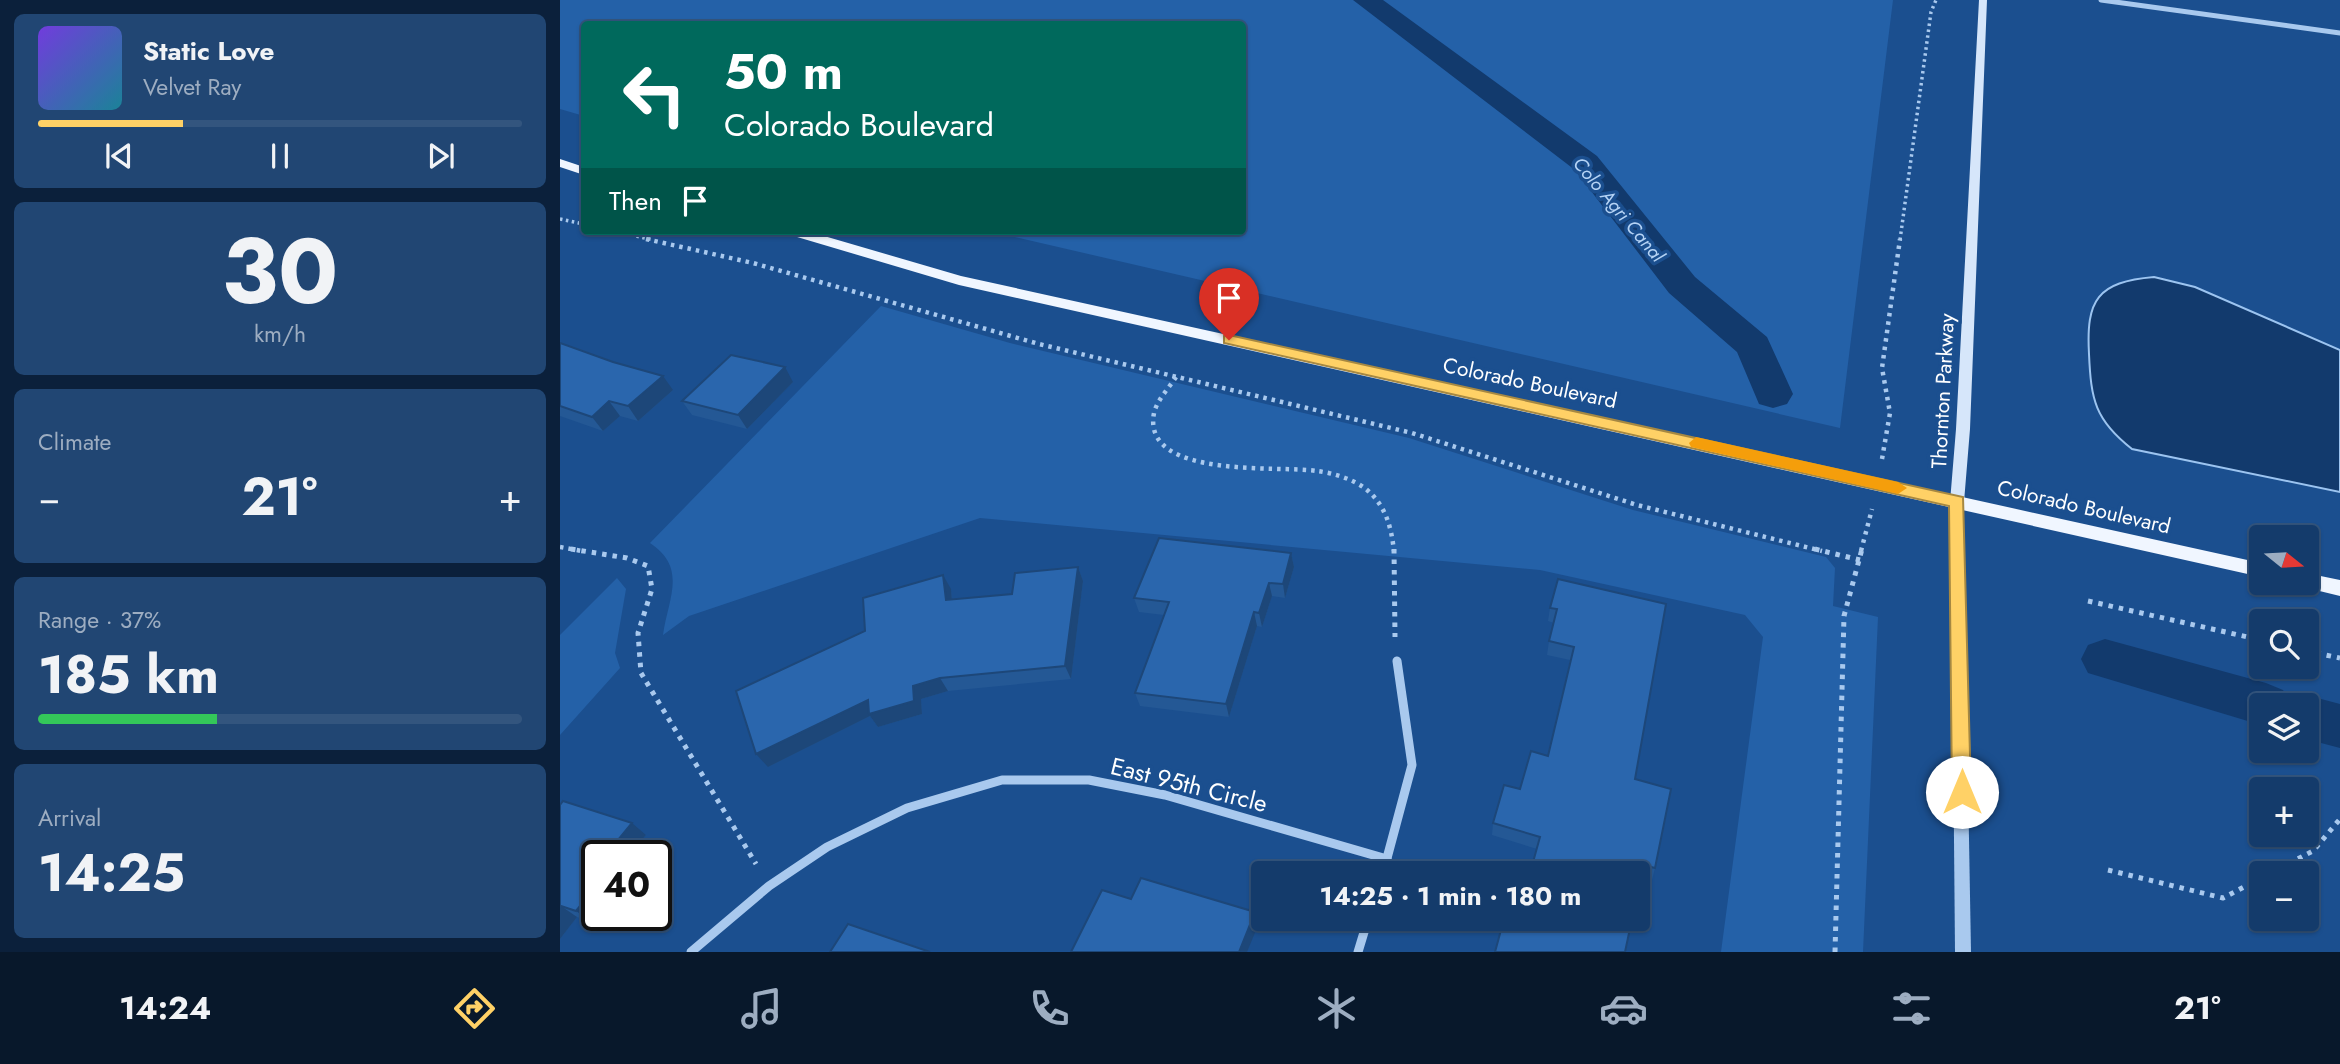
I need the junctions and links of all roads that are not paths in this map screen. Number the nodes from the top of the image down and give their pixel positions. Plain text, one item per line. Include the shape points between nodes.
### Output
1 (1983, 0) edge
2 (2101, 0) edge
3 (2340, 33) edge
4 (560, 163) edge
5 (581, 170) edge
6 (806, 235) edge
7 (1957, 502) junction
8 (2249, 567) edge
9 (2319, 584) edge
10 (2340, 588) edge
11 (1396, 661) road end
12 (1387, 859) joint
13 (1364, 931) edge
14 (691, 952) edge
15 (1358, 952) edge
16 (1964, 952) edge

1 - 7 main road, Thornton Parkway
2 - 3 street
4 - 5 main road
6 - 7 main road, Colorado Boulevard via 959,280
7 - 8 main road, Colorado Boulevard
7 - 16 street, Thornton Parkway
9 - 10 main road
11 - 12 street via 1412,765
12 - 14 street, East 95th Circle via 1165,795 1088,780 1002,780 906,808 827,847 769,886
13 - 15 street

